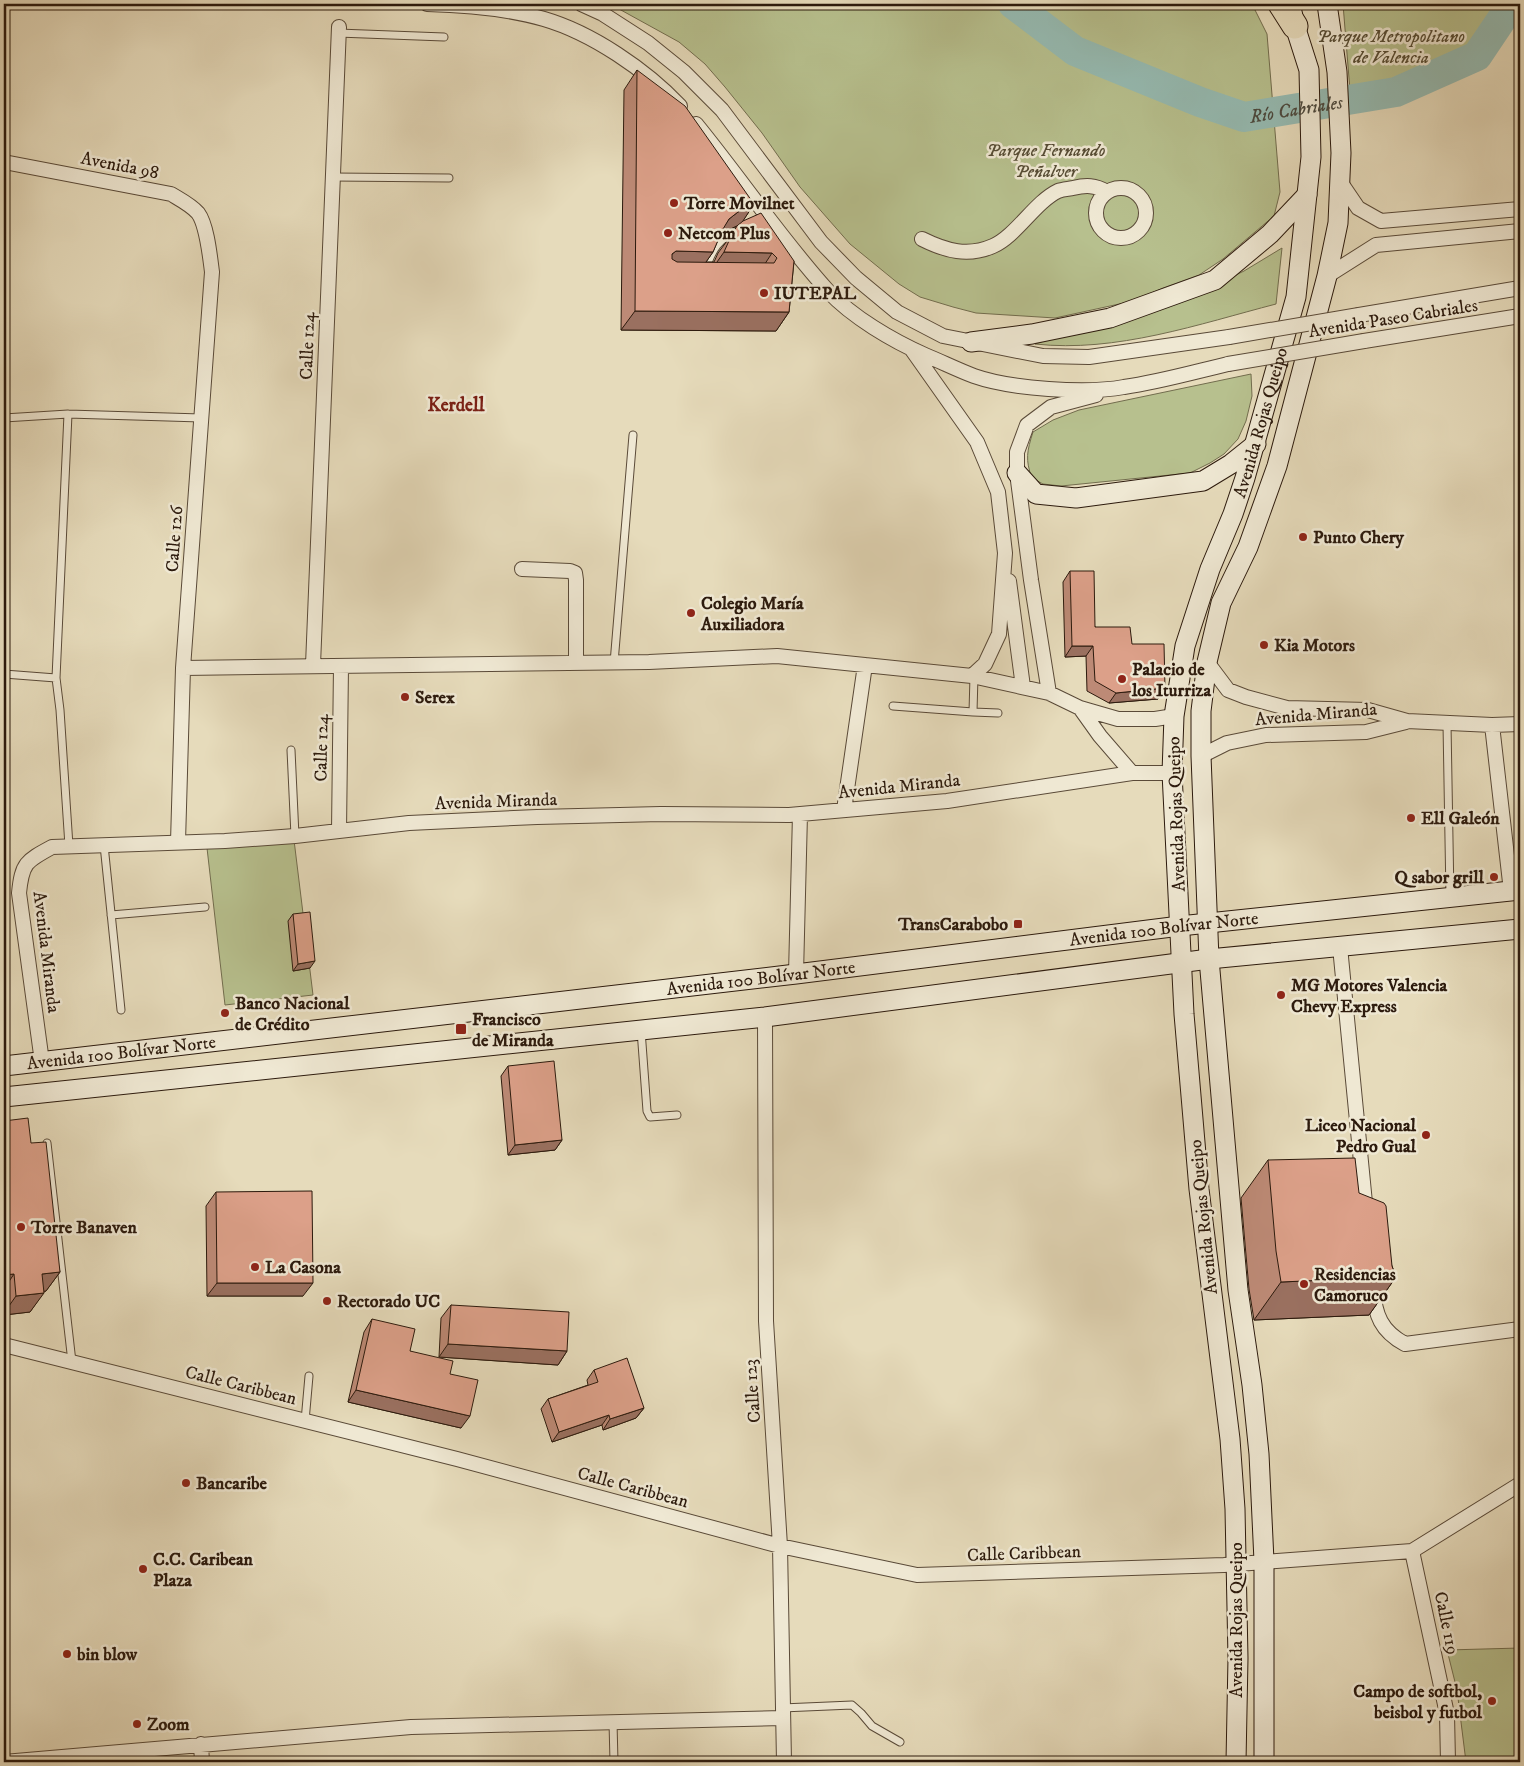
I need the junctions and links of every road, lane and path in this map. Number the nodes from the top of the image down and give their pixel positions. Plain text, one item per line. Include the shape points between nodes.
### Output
1 (427, 4) edge
2 (581, 4) edge
3 (1281, 4) edge
4 (1328, 4) edge
5 (1293, 15) edge
6 (338, 30) joint
7 (444, 38) dead end
8 (4, 162) edge
9 (332, 177) junction
10 (449, 178) dead end
11 (1339, 180) junction
12 (1106, 192) dead end
13 (1307, 195) junction
14 (1520, 209) edge
15 (746, 229) edge
16 (1520, 231) edge
17 (207, 238) joint
18 (922, 240) dead end
19 (1327, 276) junction
20 (712, 277) edge
21 (1520, 288) edge
22 (1520, 316) edge
23 (970, 342) junction
24 (912, 349) junction
25 (1123, 388) junction
26 (68, 414) junction
27 (4, 418) edge
28 (201, 418) junction
29 (633, 435) dead end
30 (1256, 444) junction
31 (1017, 473) junction
32 (1005, 553) junction
33 (522, 568) dead end
34 (1207, 662) junction
35 (576, 663) junction
36 (614, 663) junction
37 (313, 665) junction
38 (865, 665) junction
39 (341, 666) junction
40 (183, 668) junction
41 (4, 674) edge
42 (973, 676) junction
43 (56, 678) junction
44 (1023, 687) junction
45 (1049, 693) junction
46 (893, 706) dead end
47 (1080, 708) junction
48 (972, 712) junction
49 (998, 713) dead end
50 (1174, 716) junction
51 (1407, 722) junction
52 (1447, 724) junction
53 (1520, 724) edge
54 (1492, 725) junction
55 (290, 750) dead end
56 (1201, 756) junction
57 (1132, 773) junction
58 (1172, 773) junction
59 (844, 810) junction
60 (800, 814) junction
61 (339, 831) junction
62 (295, 836) junction
63 (178, 842) junction
64 (104, 844) junction
65 (69, 846) junction
66 (1515, 891) edge
67 (1450, 897) junction
68 (205, 907) dead end
69 (112, 915) junction
70 (1208, 924) junction
71 (1180, 926) junction
72 (1520, 929) edge
73 (1340, 947) junction
74 (1209, 959) junction
75 (1181, 963) junction
76 (796, 974) junction
77 (121, 1010) dead end
78 (765, 1017) junction
79 (640, 1030) junction
80 (42, 1062) junction
81 (4, 1066) edge
82 (4, 1096) edge
83 (677, 1115) dead end
84 (47, 1144) edge
85 (1367, 1224) edge
86 (1372, 1273) edge
87 (1520, 1329) edge
88 (4, 1345) edge
89 (72, 1362) junction
90 (309, 1376) dead end
91 (304, 1420) junction
92 (1520, 1484) edge
93 (780, 1546) junction
94 (1412, 1551) junction
95 (1264, 1561) junction
96 (1236, 1563) junction
97 (782, 1713) junction
98 (613, 1722) junction
99 (900, 1742) dead end
100 (201, 1744) junction
101 (4, 1762) edge
102 (202, 1762) edge
103 (614, 1762) edge
104 (784, 1762) edge
105 (1236, 1762) edge
106 (1264, 1762) edge
107 (1448, 1762) edge

1 - 24 street, Avenida Paseo Cabriales via 510,12 544,19 599,44 629,62 661,86 692,118 767,221 829,292 859,317
2 - 23 street, Avenida Paseo Cabriales via 611,18 684,72 722,110 821,242 856,278 897,312 944,336
3 - 5 highway
4 - 11 street, Avenida Rojas Queipo via 1337,72
5 - 13 street, Avenida Rojas Queipo via 1309,70 1311,158
6 - 7 lane
6 - 9 street, Calle 124
8 - 17 street, Avenida 98 via 171,194 199,214
9 - 10 lane
9 - 37 street, Calle 124
11 - 14 street via 1358,208 1382,221
11 - 19 street, Avenida Rojas Queipo via 1338,223
12 - 18 street via 1086,185 1058,192 1010,234 995,245 980,250 960,252 942,249
13 - 23 street via 1270,234 1215,280 1110,318 1032,334
13 - 30 street, Avenida Rojas Queipo via 1296,297
15 - 20 lane via 728,234 718,244 703,277
16 - 19 street via 1376,245
17 - 28 street, Calle 126 via 212,272
19 - 34 street, Avenida Rojas Queipo via 1277,466 1248,547 1221,603
21 - 23 street, Avenida Paseo Cabriales, bridge via 1089,357 1043,356
22 - 25 street, Avenida Paseo Cabriales, bridge via 1228,364
24 - 25 street, Avenida Paseo Cabriales via 976,376 1011,385 1087,390
24 - 32 street via 978,442 998,492
25 - 31 street via 1051,407 1027,425 1017,452
26 - 27 lane
26 - 28 lane
26 - 43 lane
28 - 40 street, Calle 126
29 - 36 lane
30 - 31 street via 1202,481 1076,498 1036,494
30 - 50 street, Avenida Rojas Queipo via 1233,514 1210,569 1186,646
31 - 45 street
32 - 42 street via 999,634 985,664
32 - 44 street
33 - 35 street via 575,573
34 - 51 street, Avenida Miranda via 1228,690 1246,697 1287,708 1368,710
34 - 56 street, Avenida Rojas Queipo via 1201,711
35 - 36 street
35 - 39 street
36 - 38 street via 777,656
37 - 39 street
37 - 40 street
38 - 42 street
38 - 59 street
39 - 61 street, Calle 124
40 - 63 street, Calle 126
41 - 43 lane
42 - 44 street
42 - 48 lane
43 - 65 lane
44 - 45 street
45 - 47 street
46 - 48 lane
47 - 50 street via 1118,720
47 - 57 street
48 - 49 lane
50 - 58 street, Avenida Rojas Queipo
51 - 52 street, Avenida Miranda
51 - 56 street, Avenida Miranda via 1366,732 1266,735 1227,743
52 - 54 street, Avenida Miranda
52 - 67 lane
53 - 54 street, Avenida Miranda
54 - 66 street
55 - 62 lane
56 - 70 street, Avenida Rojas Queipo
57 - 58 street, Avenida Miranda
57 - 59 street, Avenida Miranda via 948,801
58 - 71 street, Avenida Rojas Queipo
59 - 60 street, Avenida Miranda
60 - 61 street, Avenida Miranda via 537,817 409,823
60 - 76 street
61 - 62 street, Avenida Miranda
62 - 63 street, Avenida Miranda
63 - 64 street, Avenida Miranda
64 - 65 street, Avenida Miranda
64 - 69 lane
65 - 80 street, Avenida Miranda via 52,847 30,859 21,873 20,901
66 - 67 street, Avenida 100 Bolívar Norte
67 - 70 street, Avenida 100 Bolívar Norte
68 - 69 lane
69 - 77 lane
70 - 71 street, Avenida 100 Bolívar Norte
70 - 74 street, Avenida Rojas Queipo
71 - 75 street, Avenida Rojas Queipo
71 - 76 street, Avenida 100 Bolívar Norte
72 - 73 street, Avenida 100 Bolívar Norte
73 - 74 street, Avenida 100 Bolívar Norte
73 - 85 street
74 - 75 street, Avenida 100 Bolívar Norte
74 - 95 street, Avenida Rojas Queipo via 1238,1290 1259,1454
75 - 78 street, Avenida 100 Bolívar Norte
75 - 96 street, Avenida Rojas Queipo via 1199,1189 1230,1439
76 - 80 street, Avenida 100 Bolívar Norte
78 - 79 street, Avenida 100 Bolívar Norte
78 - 93 street, Calle 123 via 766,1321
79 - 82 street, Avenida 100 Bolívar Norte
79 - 83 lane via 647,1112 650,1117
80 - 81 street, Avenida 100 Bolívar Norte
84 - 89 lane
86 - 87 street via 1374,1303 1382,1326 1405,1344
88 - 89 street, Calle Caribbean
89 - 91 street, Calle Caribbean
90 - 91 lane
91 - 93 street, Calle Caribbean
92 - 94 street
93 - 96 street, Calle Caribbean via 916,1575
93 - 97 street, Calle 123
94 - 95 street, Calle Caribbean
94 - 107 street, Calle 119 via 1447,1714
95 - 96 street, Calle Caribbean
95 - 106 street, Avenida Rojas Queipo
96 - 105 street, Avenida Rojas Queipo
97 - 98 street
97 - 99 lane via 852,1705 872,1726
97 - 104 street, Calle 123
98 - 100 street via 411,1727
98 - 103 lane
100 - 101 street
100 - 102 street

